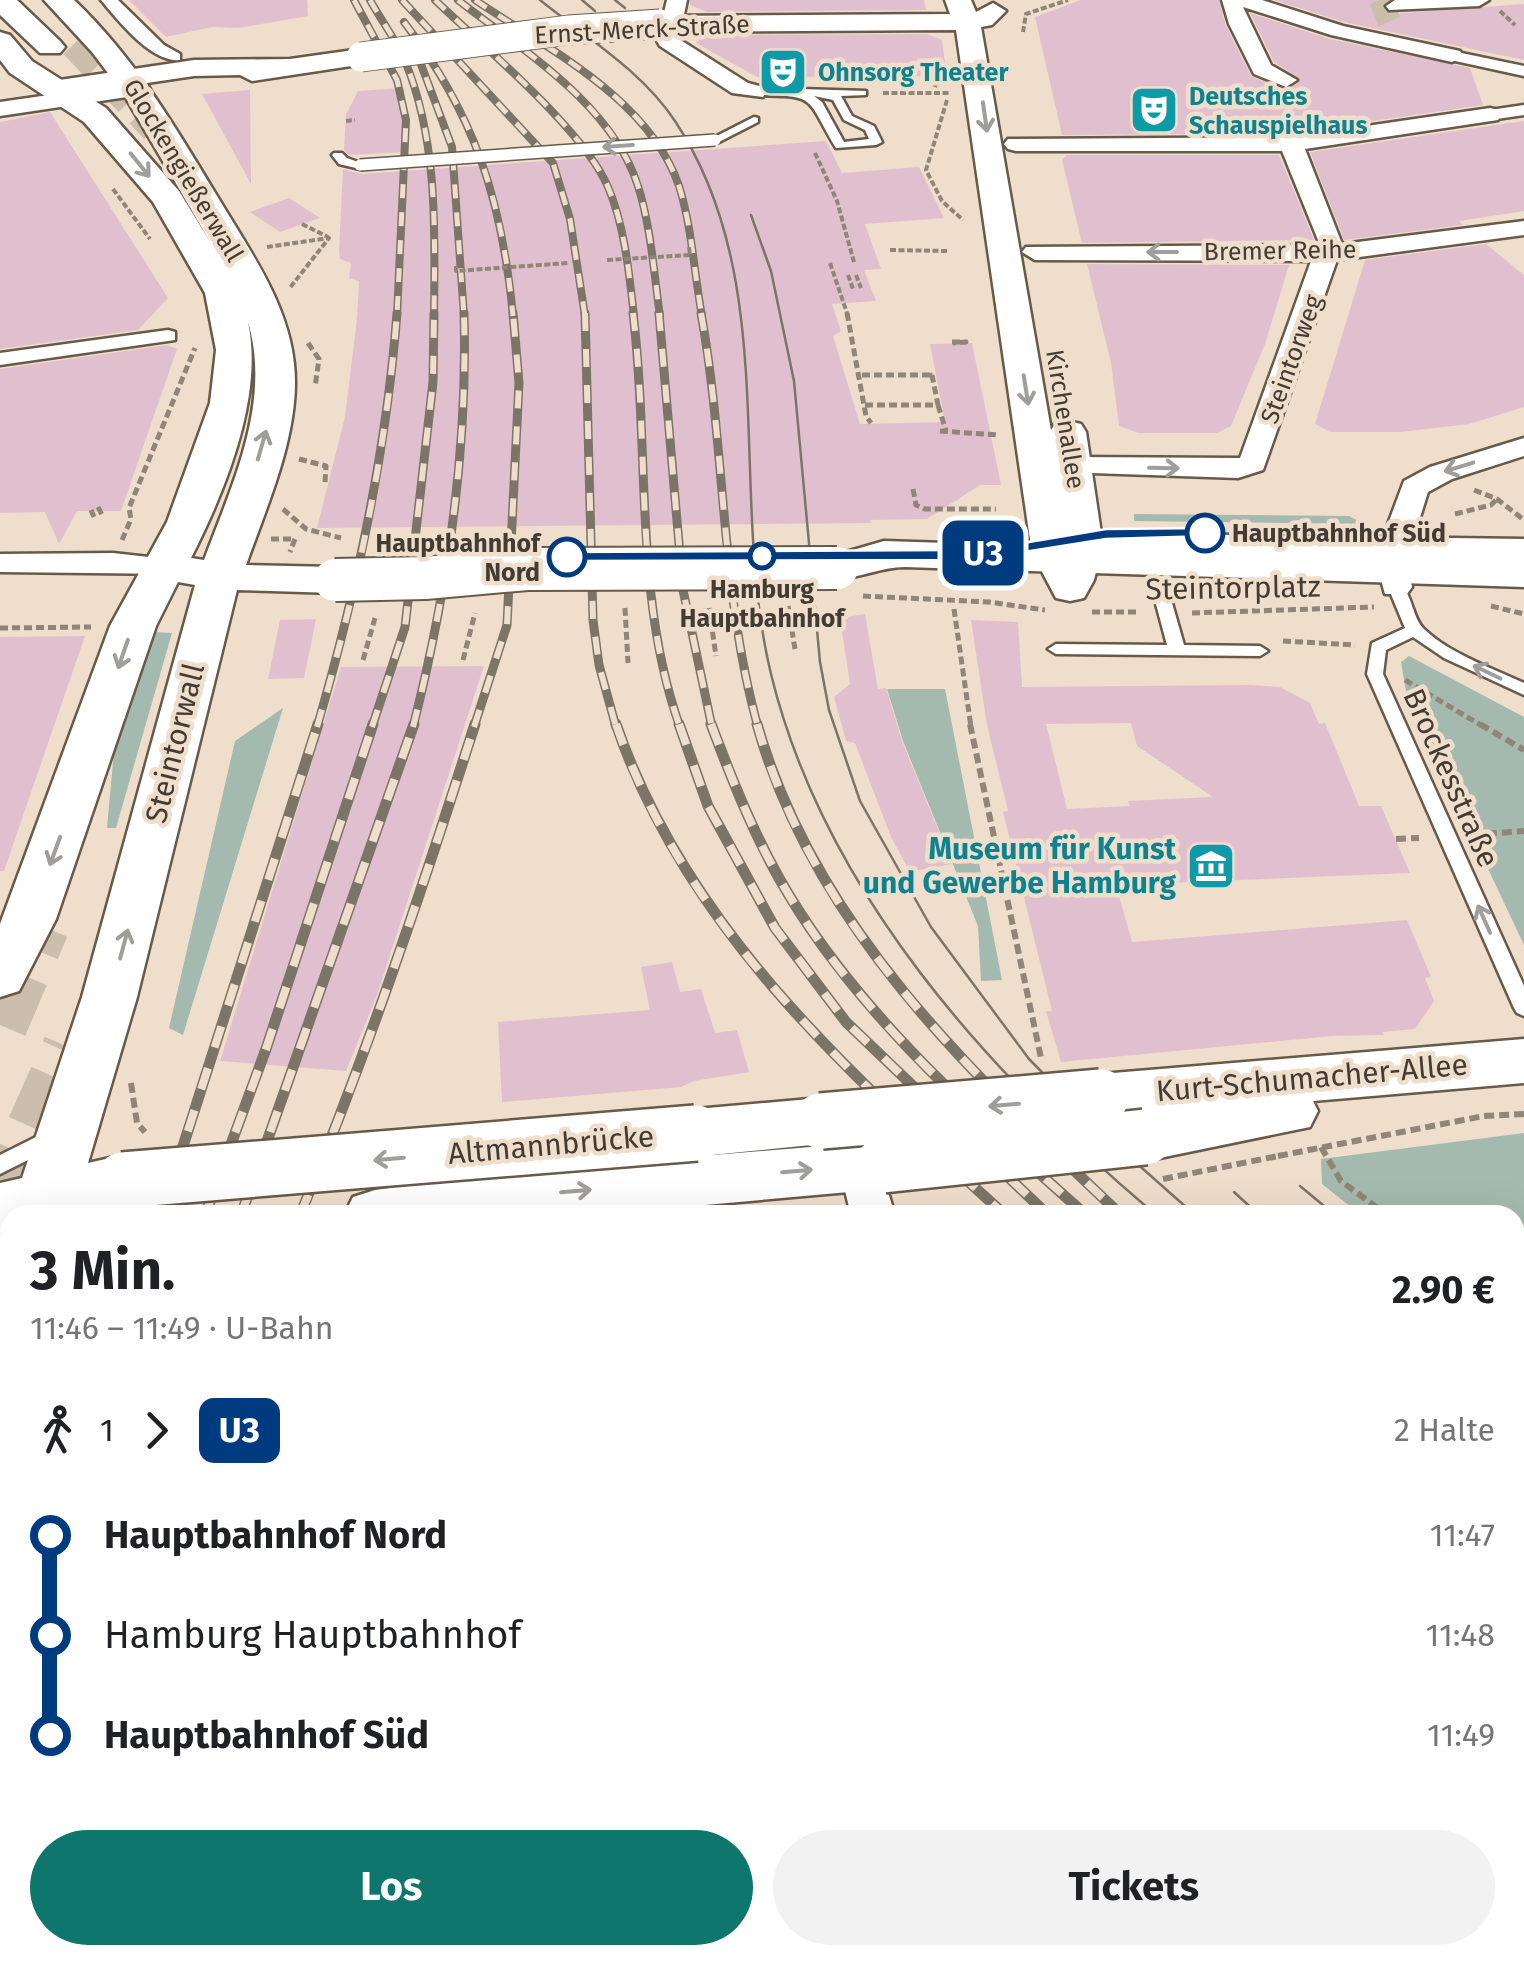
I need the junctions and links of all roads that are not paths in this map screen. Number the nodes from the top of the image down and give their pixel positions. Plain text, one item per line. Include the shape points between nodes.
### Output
1 (2, 0) edge
2 (26, 0) edge
3 (58, 0) edge
4 (109, 0) edge
5 (1232, 0) edge
6 (1242, 0) edge
7 (1479, 0) edge
8 (1396, 6) dead end
9 (1264, 7) junction
10 (962, 11) edge
11 (669, 16) edge
12 (1374, 16) tunnel mouth
13 (1003, 18) edge
14 (1243, 26) junction
15 (1338, 31) junction
16 (0, 40) edge
17 (1452, 56) joint
18 (174, 57) dead end
19 (1524, 70) edge
20 (1286, 80) dead end
21 (134, 82) junction
22 (755, 92) joint
23 (801, 92) junction
24 (824, 92) junction
25 (862, 93) road end
26 (62, 94) junction
27 (0, 98) edge
28 (0, 110) edge
29 (1524, 110) edge
30 (1490, 116) joint
31 (754, 120) dead end
32 (1016, 144) junction
33 (1291, 144) junction
34 (338, 155) dead end
35 (1524, 228) edge
36 (1023, 239) junction
37 (1330, 253) junction
38 (256, 303) junction
39 (0, 344) edge
40 (0, 359) edge
41 (1524, 447) edge
42 (1073, 466) junction
43 (1524, 551) edge
44 (6, 563) edge
45 (165, 566) junction
46 (1075, 573) junction
47 (221, 576) junction
48 (1392, 583) junction
49 (1508, 594) edge
50 (1163, 601) junction
51 (1414, 630) junction
52 (1265, 646) road end
53 (1056, 649) dead end
54 (1177, 650) junction
55 (1524, 690) edge
56 (0, 976) edge
57 (1524, 1008) edge
58 (1524, 1060) edge
59 (1524, 1089) edge
60 (1101, 1096) joint
61 (120, 1137) junction
62 (1144, 1137) joint
63 (703, 1156) junction
64 (873, 1182) edge
65 (23, 1192) edge
66 (443, 1205) edge

1 - 2 main road via 62,45
3 - 21 main road, Glockengießerwall via 102,40
4 - 18 street
5 - 14 street
6 - 9 street
7 - 8 street
9 - 14 street
9 - 15 street
10 - 11 street, Ernst-Merck-Straße
10 - 13 street via 985,26
10 -> 36 street, Kirchenallee
11 - 21 street, Ernst-Merck-Straße, bridge via 227,78
11 - 22 street via 668,41
12 - 15 street
13 - 32 street, Kirchenallee
14 - 20 street via 1262,69
15 - 17 street
16 - 26 main road, Glockengießerwall via 22,67
17 - 19 street
21 - 26 street, Ernst-Merck-Straße
21 - 38 main road, Glockengießerwall
22 - 23 lane
23 - 24 lane
23 - 24 lane via 816,102 840,146 876,142 870,128 848,118 837,98
24 - 25 lane
26 - 27 street
26 - 28 street
26 -> 38 main road, Glockengießerwall via 96,116 167,198 208,262
29 - 30 street
30 - 33 street
31 -> 34 lane, bridge via 715,140 360,165
32 - 33 street
32 - 36 street, Kirchenallee
33 - 37 street via 1331,240
35 - 37 street, Bremer Reihe
37 -> 36 street, Bremer Reihe
36 - 42 street, Kirchenallee via 1049,320
36 -> 46 street, Kirchenallee
42 -> 37 street, Steintorweg via 1253,464
38 - 45 main road via 235,350 230,403 188,522
47 -> 38 main road, Steintorwall via 274,393 276,360
39 - 40 street via 166,326
41 -> 48 street via 1415,487
42 - 46 street, Kirchenallee
43 - 48 street
44 - 45 street
45 - 47 main road
45 -> 56 main road via 133,626 56,849
46 - 47 main road, bridge via 959,588 527,569 425,578 340,559
46 - 48 main road, Steintorplatz
46 - 50 main road, Steintorplatz
61 -> 47 main road, Steintorwall via 142,875
48 - 49 main road
48 - 50 main road, Steintorplatz
48 - 51 lane
50 - 54 lane
55 -> 51 lane
57 -> 51 lane, Brockesstraße via 1375,674 1378,647
52 - 54 lane
53 - 54 lane
58 - 60 main road, Kurt-Schumacher-Allee
59 - 62 main road, Kurt-Schumacher-Allee via 1332,1105
60 -> 63 main road, Altmannbrücke, bridge via 821,1121
63 -> 61 main road, Altmannbrücke, bridge
61 - 65 main road, Altmannbrücke
62 - 64 main road, Altmannbrücke, bridge
63 -> 64 main road, Altmannbrücke
66 -> 63 main road, Altmannbrücke

